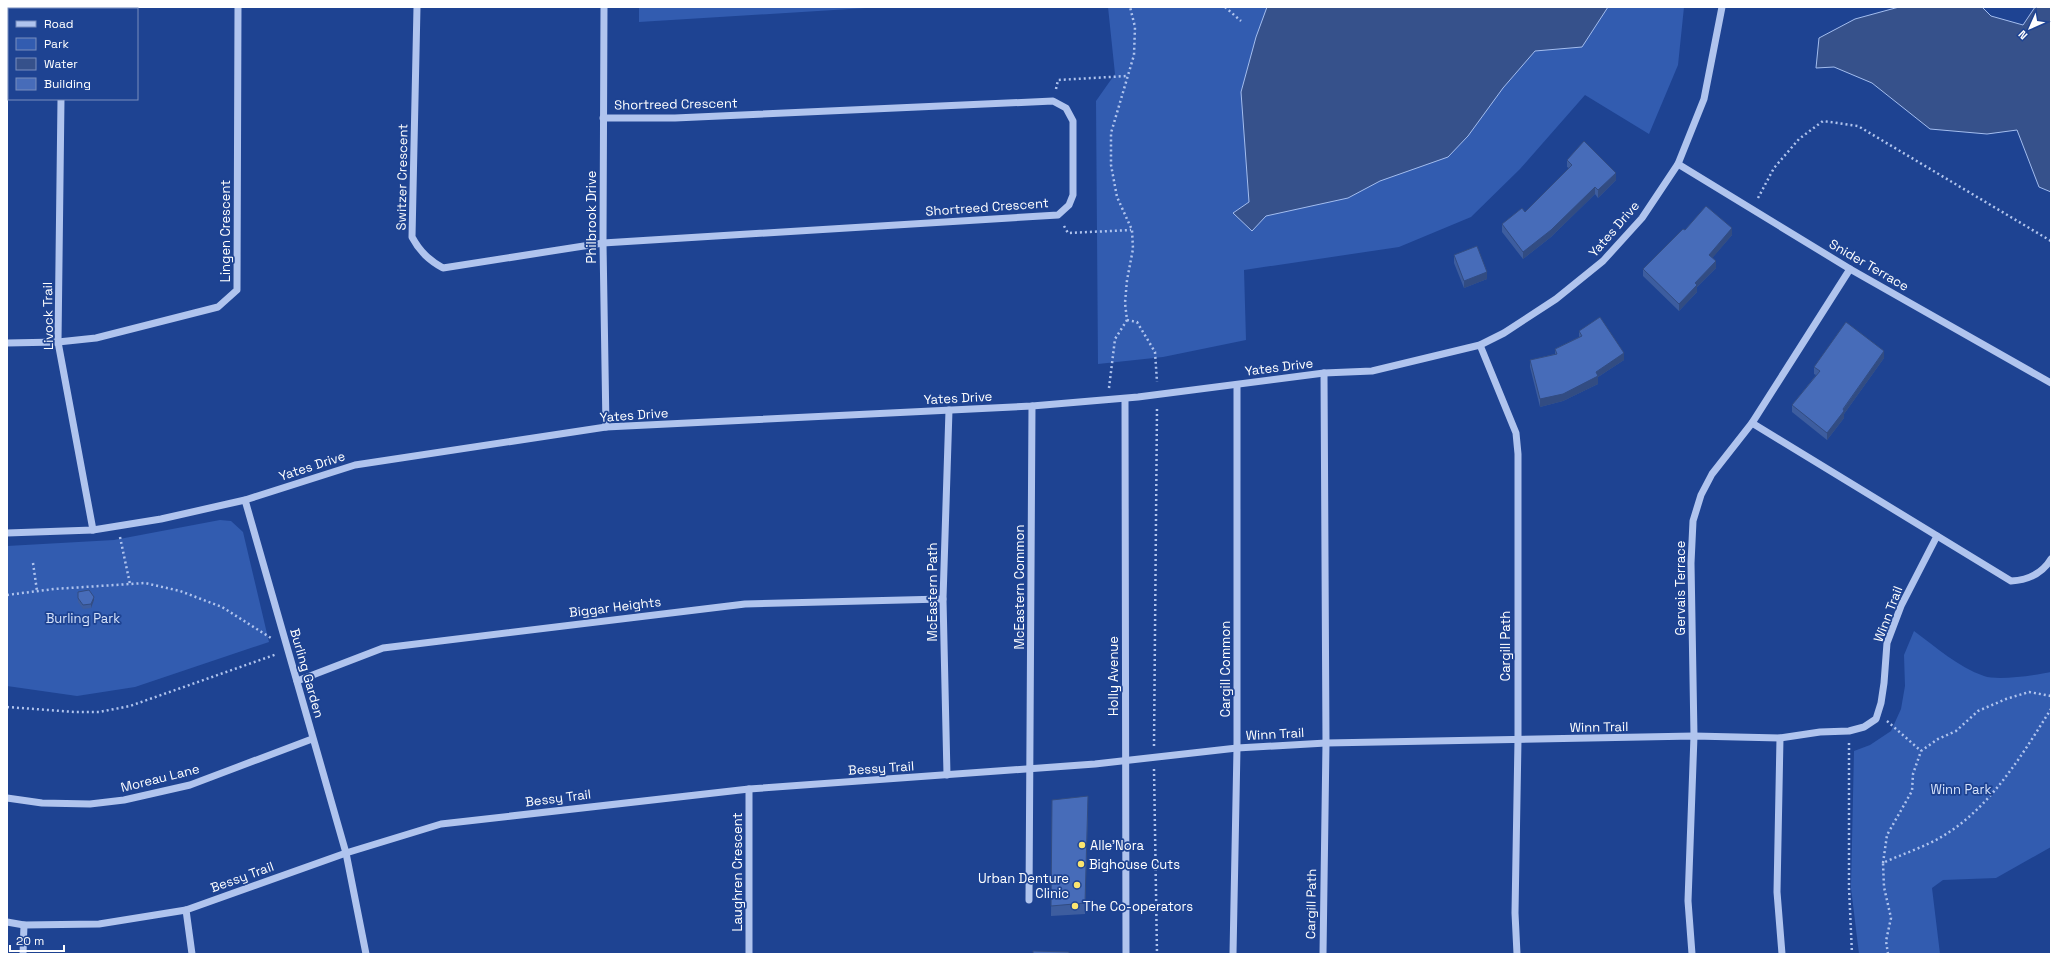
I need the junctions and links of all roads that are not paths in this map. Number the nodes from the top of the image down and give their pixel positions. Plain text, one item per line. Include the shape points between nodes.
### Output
1 (238, 7) edge
2 (417, 7) edge
3 (604, 7) edge
4 (1722, 7) edge
5 (61, 100) edge
6 (603, 118) junction
7 (1678, 164) junction
8 (603, 243) junction
9 (1850, 269) junction
10 (7, 342) edge
11 (58, 342) junction
12 (1480, 346) junction
13 (1324, 373) junction
14 (2051, 383) edge
15 (1237, 385) junction
16 (1125, 399) junction
17 (1032, 406) junction
18 (949, 410) junction
19 (1752, 423) junction
20 (606, 428) junction
21 (245, 500) junction
22 (93, 530) junction
23 (7, 533) edge
24 (1937, 536) junction
25 (2051, 559) edge
26 (943, 599) junction
27 (297, 681) junction
28 (1694, 736) junction
29 (1780, 738) junction
30 (312, 739) junction
31 (1518, 740) junction
32 (1326, 743) junction
33 (1237, 748) junction
34 (1125, 761) junction
35 (1030, 769) junction
36 (947, 775) junction
37 (749, 789) junction
38 (7, 798) edge
39 (346, 853) junction
40 (1029, 900) dead end
41 (186, 910) junction
42 (7, 922) edge
43 (24, 925) junction
44 (23, 954) edge
45 (192, 954) edge
46 (366, 954) edge
47 (749, 954) edge
48 (1126, 954) edge
49 (1233, 954) edge
50 (1323, 954) edge
51 (1517, 954) edge
52 (1692, 954) edge
53 (1782, 954) edge

1 - 11 street, Lingen Crescent via 237,290 218,307 96,338
2 - 8 street, Switzer Crescent via 412,238 418,249 443,268
3 - 6 street, Philbrook Drive
4 - 7 street, Yates Drive via 1704,99
5 - 11 street, Livock Trail
6 - 8 street, Philbrook Drive
6 - 8 street, Shortreed Crescent via 675,118 1053,101 1066,108 1072,121 1073,195 1058,215
7 - 9 street, Snider Terrace
7 - 12 street, Yates Drive via 1642,218 1603,261 1549,303
8 - 20 street, Philbrook Drive
9 - 14 street, Snider Terrace
9 - 19 street, Gervais Terrace
10 - 11 street, Lingen Crescent
11 - 22 street, Livock Trail
12 - 13 street, Yates Drive via 1372,371
12 - 31 street, Cargill Path via 1516,433
13 - 15 street, Yates Drive
13 - 32 street, Cargill Path
15 - 16 street, Yates Drive
15 - 33 street, Cargill Common
16 - 17 street, Yates Drive
16 - 34 street, Holly Avenue
17 - 18 street, Yates Drive
17 - 35 street, McEastern Common
18 - 20 street, Yates Drive
18 - 26 street, McEastern Path
19 - 24 street
19 - 28 street, Gervais Terrace via 1712,474 1701,495 1693,521 1691,563
20 - 21 street, Yates Drive via 355,464
21 - 22 street, Yates Drive
21 - 27 street, Burling Garden
22 - 23 street, Yates Drive
24 - 25 street via 2011,581 2036,575
24 - 29 street, Winn Trail via 1901,606 1887,642 1884,682 1876,718 1864,727 1849,731
26 - 27 street, Biggar Heights via 745,604 383,648
26 - 36 street, McEastern Path
27 - 30 street, Burling Garden
28 - 29 street, Winn Trail
28 - 31 street, Winn Trail
28 - 52 street, Gervais Terrace via 1688,901
29 - 53 street via 1777,892
30 - 38 street, Moreau Lane via 190,785 124,800 90,804 42,803
30 - 39 street, Burling Garden
31 - 32 street, Winn Trail
31 - 51 street, Cargill Path via 1514,913
32 - 33 street, Winn Trail
32 - 50 street, Cargill Path
33 - 34 street, Winn Trail
33 - 49 street, Cargill Common
34 - 35 street, Bessy Trail
34 - 48 street, Holly Avenue
35 - 36 street, Bessy Trail
35 - 40 street, McEastern Common
36 - 37 street, Bessy Trail
37 - 39 street, Bessy Trail via 441,824
37 - 47 street, Laughren Crescent
39 - 41 street, Bessy Trail
39 - 46 street
41 - 43 street, Bessy Trail via 98,924
41 - 45 street
42 - 43 street, Bessy Trail
43 - 44 street

